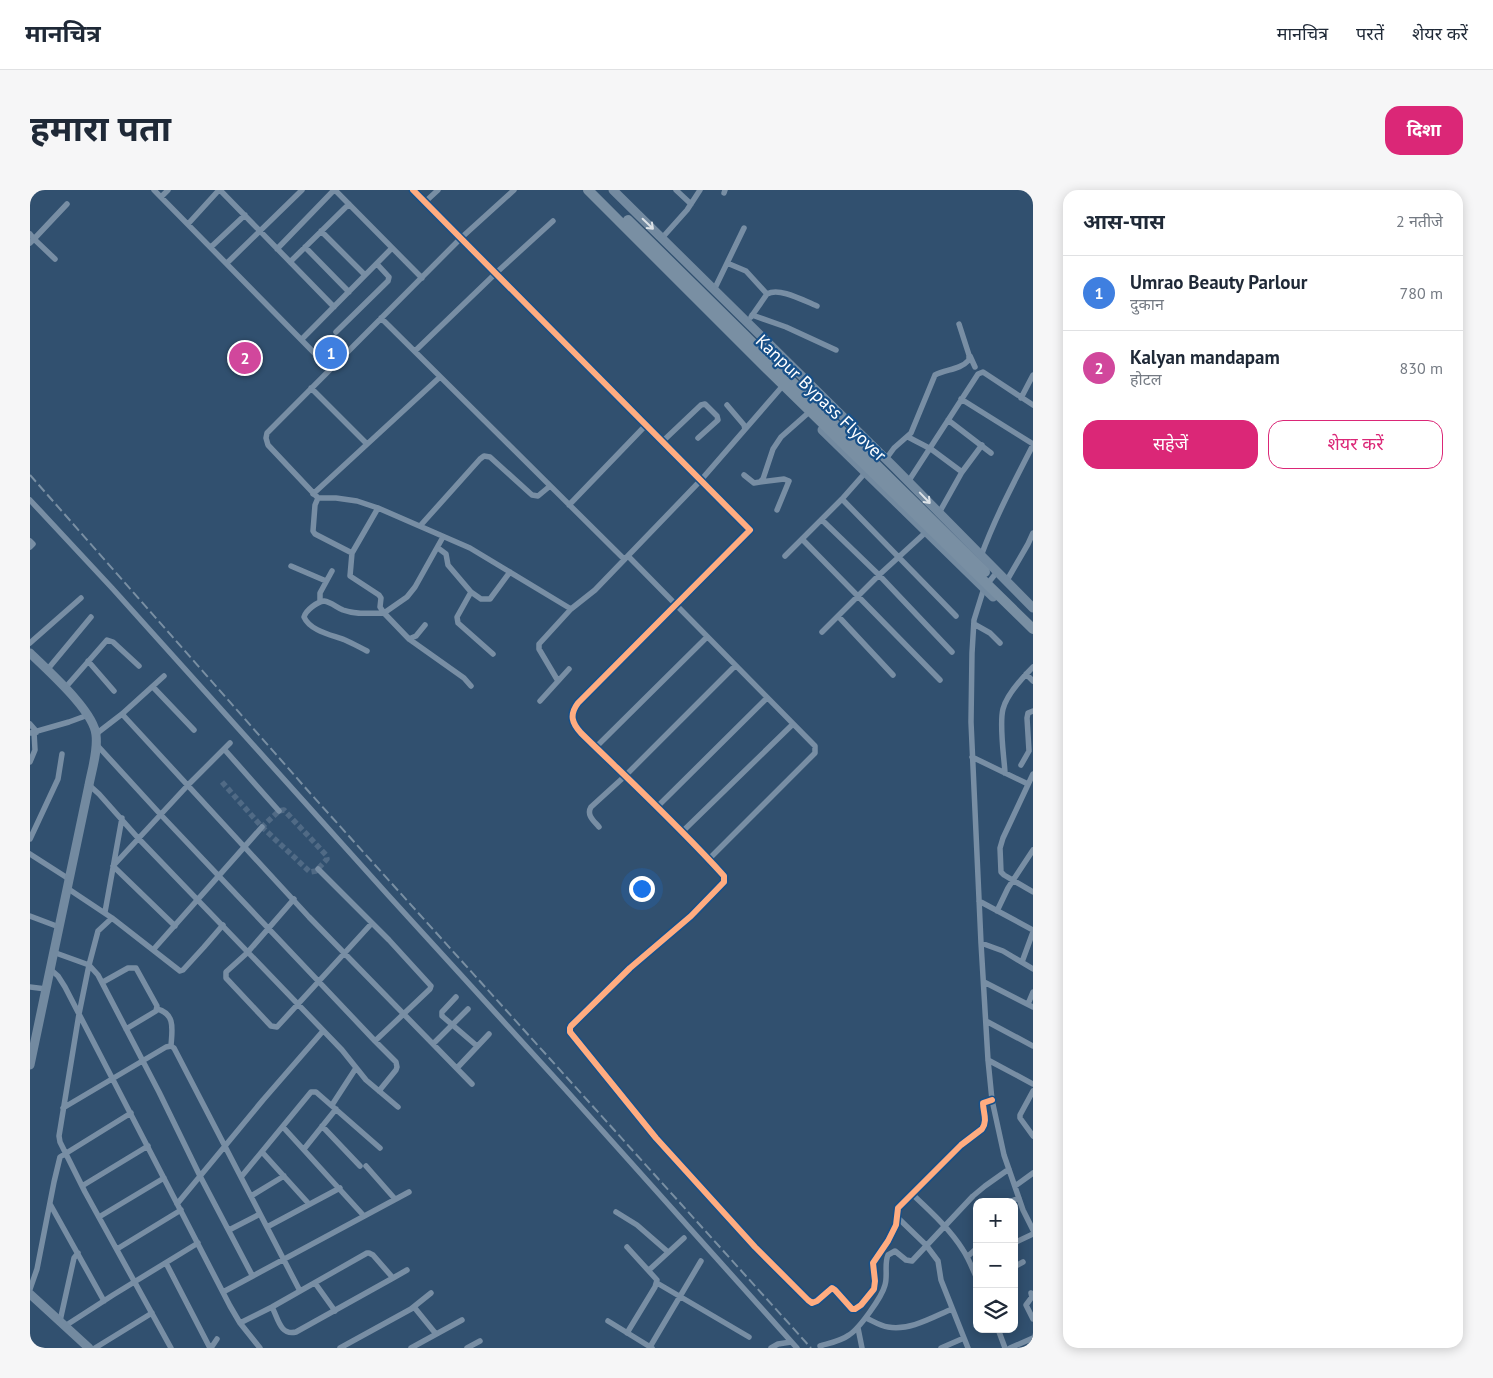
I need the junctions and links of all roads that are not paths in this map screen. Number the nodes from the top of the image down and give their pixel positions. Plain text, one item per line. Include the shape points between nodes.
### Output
1 (154, 190) edge
2 (168, 190) edge
3 (220, 190) edge
4 (302, 190) edge
5 (335, 190) edge
6 (413, 190) edge
7 (438, 190) edge
8 (514, 190) edge
9 (582, 190) edge
10 (588, 190) edge
11 (597, 190) edge
12 (612, 190) edge
13 (676, 190) edge
14 (700, 190) edge
15 (161, 197) junction
16 (425, 202) junction
17 (67, 204) dead end
18 (349, 204) junction
19 (691, 204) junction
20 (245, 215) junction
21 (553, 222) dead end
22 (188, 224) junction
23 (744, 228) dead end
24 (260, 231) junction
25 (322, 231) junction
26 (461, 238) junction
27 (662, 238) junction
28 (31, 239) edge
29 (211, 247) junction
30 (305, 247) junction
31 (392, 248) junction
32 (277, 249) junction
33 (54, 260) dead end
34 (290, 262) junction
35 (227, 263) junction
36 (727, 263) junction
37 (376, 264) junction
38 (496, 273) junction
39 (365, 275) junction
40 (422, 278) junction
41 (714, 290) junction
42 (348, 292) junction
43 (767, 294) junction
44 (817, 306) dead end
45 (334, 307) junction
46 (381, 318) junction
47 (750, 319) junction
48 (959, 324) dead end
49 (336, 332) dead end
50 (302, 339) junction
51 (836, 350) dead end
52 (415, 351) junction
53 (970, 355) junction
54 (975, 367) dead end
55 (330, 369) junction
56 (1033, 375) edge
57 (440, 377) junction
58 (311, 388) junction
59 (780, 388) junction
60 (1022, 398) junction
61 (961, 399) junction
62 (727, 405) dead end
63 (1033, 405) edge
64 (807, 414) junction
65 (948, 420) junction
66 (646, 425) junction
67 (745, 430) junction
68 (908, 437) junction
69 (698, 438) dead end
70 (663, 441) junction
71 (367, 444) junction
72 (982, 445) junction
73 (1033, 445) edge
74 (931, 448) junction
75 (991, 453) dead end
76 (886, 459) junction
77 (962, 472) junction
78 (865, 473) junction
79 (744, 475) dead end
80 (701, 480) junction
81 (760, 482) junction
82 (908, 482) junction
83 (550, 486) junction
84 (315, 496) junction
85 (842, 499) junction
86 (30, 500) edge
87 (569, 505) junction
88 (378, 508) junction
89 (777, 510) dead end
90 (939, 513) junction
91 (822, 520) junction
92 (420, 526) junction
93 (926, 532) junction
94 (1033, 533) edge
95 (443, 537) junction
96 (802, 539) junction
97 (30, 541) edge
98 (30, 546) edge
99 (1031, 546) edge
100 (438, 548) junction
101 (352, 553) junction
102 (785, 556) dead end
103 (981, 556) junction
104 (898, 557) junction
105 (626, 558) junction
106 (291, 566) dead end
107 (332, 571) dead end
108 (510, 572) junction
109 (997, 572) junction
110 (879, 575) junction
111 (972, 577) junction
112 (326, 582) junction
113 (1006, 582) junction
114 (984, 588) junction
115 (471, 592) junction
116 (858, 596) junction
117 (81, 598) dead end
118 (320, 601) junction
119 (676, 604) junction
120 (1033, 608) edge
121 (572, 609) junction
122 (384, 613) junction
123 (838, 616) junction
124 (956, 616) dead end
125 (91, 617) dead end
126 (1033, 620) edge
127 (974, 624) junction
128 (425, 625) dead end
129 (1033, 629) edge
130 (822, 632) dead end
131 (1033, 636) edge
132 (707, 637) junction
133 (409, 639) junction
134 (30, 643) edge
135 (1000, 643) dead end
136 (367, 651) dead end
137 (952, 652) dead end
138 (30, 653) edge
139 (493, 654) dead end
140 (88, 661) junction
141 (139, 666) dead end
142 (736, 666) junction
143 (1033, 667) edge
144 (569, 669) dead end
145 (47, 670) junction
146 (1026, 674) junction
147 (893, 675) dead end
148 (164, 676) dead end
149 (940, 680) dead end
150 (558, 681) junction
151 (1033, 681) edge
152 (472, 686) dead end
153 (153, 687) junction
154 (65, 688) junction
155 (114, 691) dead end
156 (767, 698) junction
157 (540, 701) dead end
158 (1033, 711) edge
159 (122, 714) junction
160 (88, 715) junction
161 (30, 724) edge
162 (793, 724) junction
163 (194, 730) dead end
164 (34, 732) edge
165 (96, 739) junction
166 (230, 743) dead end
167 (596, 747) junction
168 (224, 749) junction
169 (62, 754) dead end
170 (972, 757) junction
171 (30, 762) edge
172 (1021, 765) dead end
173 (1005, 772) junction
174 (1033, 774) edge
175 (626, 776) junction
176 (1028, 784) junction
177 (89, 785) junction
178 (188, 785) junction
179 (657, 807) junction
180 (279, 811) dead end
181 (160, 814) junction
182 (122, 818) junction
183 (262, 827) tunnel mouth
184 (599, 827) dead end
185 (682, 832) junction
186 (138, 838) junction
187 (30, 840) edge
188 (245, 847) junction
189 (1033, 850) edge
190 (30, 854) edge
191 (708, 859) junction
192 (113, 866) junction
193 (318, 869) dead end
194 (219, 876) junction
195 (1013, 880) junction
196 (68, 884) junction
197 (1033, 892) edge
198 (198, 899) junction
199 (294, 899) junction
200 (980, 901) junction
201 (997, 911) junction
202 (105, 912) junction
203 (30, 916) edge
204 (112, 918) junction
205 (372, 923) junction
206 (223, 925) junction
207 (175, 926) junction
208 (59, 927) junction
209 (268, 928) junction
210 (1033, 931) edge
211 (981, 943) junction
212 (153, 950) junction
213 (53, 952) junction
214 (247, 953) junction
215 (344, 953) junction
216 (1022, 962) junction
217 (89, 965) junction
218 (50, 968) junction
219 (1033, 968) edge
220 (318, 980) junction
221 (103, 982) junction
222 (984, 982) junction
223 (30, 987) edge
224 (46, 989) junction
225 (1033, 992) edge
226 (456, 997) dead end
227 (297, 1005) junction
228 (1030, 1006) edge
229 (157, 1009) junction
230 (468, 1009) dead end
231 (79, 1014) junction
232 (404, 1014) junction
233 (986, 1021) junction
234 (452, 1024) junction
235 (126, 1029) junction
236 (323, 1031) junction
237 (489, 1034) dead end
238 (33, 1039) edge
239 (375, 1041) junction
240 (433, 1044) junction
241 (1032, 1044) edge
242 (171, 1046) junction
243 (477, 1046) junction
244 (142, 1060) junction
245 (988, 1060) junction
246 (30, 1065) edge
247 (356, 1068) junction
248 (457, 1068) junction
249 (113, 1078) junction
250 (472, 1084) dead end
251 (1033, 1084) edge
252 (379, 1091) junction
253 (1033, 1091) edge
254 (992, 1100) junction
255 (334, 1107) junction
256 (398, 1107) dead end
257 (64, 1108) junction
258 (131, 1113) junction
259 (322, 1126) junction
260 (283, 1127) junction
261 (1033, 1136) edge
262 (148, 1146) junction
263 (226, 1146) junction
264 (380, 1148) dead end
265 (304, 1149) junction
266 (262, 1152) junction
267 (66, 1153) junction
268 (1009, 1170) junction
269 (1033, 1173) edge
270 (200, 1176) junction
271 (284, 1176) junction
272 (241, 1177) junction
273 (164, 1178) junction
274 (82, 1186) junction
275 (1015, 1186) junction
276 (340, 1188) junction
277 (409, 1192) dead end
278 (912, 1194) junction
279 (251, 1196) junction
280 (1019, 1198) joint
281 (395, 1199) junction
282 (50, 1204) junction
283 (177, 1204) junction
284 (309, 1204) junction
285 (180, 1210) junction
286 (616, 1212) dead end
287 (260, 1214) junction
288 (364, 1216) junction
289 (897, 1217) junction
290 (99, 1218) junction
291 (1032, 1222) edge
292 (944, 1226) junction
293 (267, 1227) junction
294 (228, 1230) junction
295 (1033, 1232) edge
296 (684, 1238) dead end
297 (1018, 1241) edge
298 (198, 1243) junction
299 (926, 1245) junction
300 (627, 1248) dead end
301 (117, 1249) junction
302 (668, 1252) junction
303 (973, 1252) edge
304 (78, 1253) junction
305 (967, 1257) junction
306 (284, 1259) junction
307 (701, 1261) dead end
308 (1023, 1262) dead end
309 (166, 1263) junction
310 (1018, 1265) edge
311 (406, 1270) dead end
312 (649, 1270) junction
313 (973, 1270) edge
314 (252, 1275) junction
315 (393, 1278) junction
316 (135, 1282) junction
317 (315, 1283) junction
318 (657, 1284) junction
319 (30, 1289) edge
320 (300, 1291) junction
321 (222, 1292) junction
322 (431, 1292) dead end
323 (1031, 1293) dead end
324 (30, 1294) edge
325 (680, 1297) junction
326 (104, 1300) junction
327 (30, 1301) edge
328 (272, 1307) junction
329 (414, 1307) junction
330 (952, 1309) junction
331 (334, 1311) junction
332 (152, 1313) junction
333 (866, 1318) junction
334 (1033, 1319) edge
335 (462, 1320) dead end
336 (608, 1321) dead end
337 (240, 1323) junction
338 (63, 1324) junction
339 (858, 1328) junction
340 (627, 1333) junction
341 (999, 1333) edge
342 (436, 1334) junction
343 (749, 1337) dead end
344 (964, 1338) junction
345 (1033, 1338) edge
346 (217, 1339) dead end
347 (480, 1341) dead end
348 (792, 1342) junction
349 (780, 1346) edge
350 (820, 1346) dead end
351 (168, 1347) edge
352 (213, 1347) edge
353 (651, 1347) edge
354 (81, 1348) edge
355 (89, 1348) edge
356 (95, 1348) edge
357 (260, 1348) edge
358 (340, 1348) edge
359 (411, 1348) edge
360 (467, 1348) edge
361 (771, 1348) edge
362 (797, 1348) edge
363 (862, 1348) edge
364 (941, 1348) edge
365 (968, 1348) edge
366 (1005, 1348) edge
367 (1010, 1348) edge

1 - 15 street
2 - 15 street
3 - 20 street
3 - 22 street
4 - 24 street
5 - 18 street
5 - 32 street
6 - 16 street
7 - 16 street
8 - 26 street
9 - 59 main road
10 - 129 highway, Kanpur Bypass Flyover, bridge
11 - 126 highway, Kanpur Bypass Flyover, bridge
12 -> 27 main road
13 - 19 street
14 - 19 street
15 - 22 street
16 - 26 street
17 - 28 street
18 - 25 street
18 - 31 street
19 - 27 street
20 - 24 street
20 - 29 street
21 - 38 street
22 - 29 street
23 - 36 street
24 - 32 street
24 - 35 street
25 - 30 street
25 - 39 street
26 - 38 street
26 - 40 street
27 - 41 main road
28 - 33 street
29 - 35 street
30 - 34 street
30 - 42 street
31 - 37 street
31 - 40 street
32 - 34 street
34 - 45 street
35 - 50 street
36 - 41 street
36 - 43 street via 746,270
37 - 39 street
37 - 49 street via 388,274 388,281
38 - 52 street
38 - 66 street
39 - 42 street
40 - 46 street
41 - 47 main road
42 - 45 street
43 - 44 street via 780,292
43 - 47 street
45 - 50 street
46 - 52 street
46 - 55 street
47 - 51 street via 786,327
47 - 76 main road
48 - 53 street
50 - 55 street
52 - 57 street
53 - 54 street
53 - 68 street via 968,362 958,368 935,376
55 - 58 street
56 - 60 street
57 - 71 street
57 - 83 street
58 - 71 street
58 - 84 street via 266,438
59 - 64 main road
59 - 67 street
60 - 61 street via 983,372 974,378
60 - 63 street
61 - 65 street
61 - 73 street
62 - 67 street
64 - 78 main road
64 - 81 street via 780,437
65 - 72 street
65 - 74 street
66 - 70 street
66 - 87 street
67 - 80 street
68 - 74 street
68 - 76 street
69 - 70 street via 718,420 704,404
70 - 80 street
71 - 84 street
72 - 75 street
72 - 77 street
73 - 103 street
74 - 77 street
74 - 82 street
76 - 82 main road
77 - 90 street
78 - 85 street
78 - 93 main road
79 - 81 street via 754,483
80 - 105 street
80 - 119 street via 750,530
81 - 89 street via 784,478 789,481
82 -> 90 main road
83 - 87 street
83 - 92 street via 538,496 532,495 490,457 484,456
84 - 88 street via 357,501
84 - 101 street via 313,531
85 - 91 street
85 - 104 street
86 - 348 street
87 - 105 street
88 - 92 street
88 - 101 street
90 - 103 main road
91 - 96 street
91 - 110 street
92 - 95 street
93 - 104 street
93 - 111 main road
94 - 99 street
95 - 100 street
95 - 108 street via 470,548
96 - 102 street
96 - 116 street
97 - 98 street via 33,544
99 - 113 street
100 - 115 street via 446,554 448,565
100 - 122 street via 407,597
101 - 122 street via 350,576 379,595
103 - 109 main road
103 - 111 street
104 - 110 street
104 - 124 street
105 - 119 street
105 - 121 street
106 - 112 street
107 - 112 street
108 - 115 street via 490,598 482,599
108 - 121 street
109 - 113 main road
109 - 114 street
110 - 116 street
110 - 137 street
111 - 114 main road
112 - 118 street
113 - 120 main road
114 - 127 street
114 - 131 main road
115 - 139 street via 457,617 458,623
116 - 123 street
116 - 149 street
117 - 134 street
118 - 122 street via 352,612
118 - 136 street via 305,614 305,620 315,628
119 - 132 street
119 - 167 street via 574,708 574,725
121 - 150 street via 539,644
122 - 133 street
123 - 130 street
123 - 147 street
125 - 145 street
127 - 135 street
127 - 170 street via 970,686
128 - 133 street
132 - 142 street
132 - 167 street
133 - 152 street
138 - 145 main road
140 - 141 street via 109,640
140 - 154 street
140 - 155 street
142 - 156 street
142 - 175 street
143 - 146 street
144 - 150 street
145 - 154 main road
146 - 151 street
146 - 173 street via 1003,708
148 - 153 street
150 - 157 street
153 - 159 street
153 - 163 street
154 - 160 main road
156 - 162 street
156 - 179 street
158 - 172 street via 1028,713 1029,751
159 - 165 street
159 - 178 street
160 - 164 street
160 - 165 main road via 94,724
161 - 164 street
162 - 185 street
162 - 191 street via 815,746 815,753
164 - 171 street via 35,750
165 - 177 main road
165 - 181 street
166 - 168 street
167 - 175 street
168 - 178 street
168 - 180 street
169 - 187 street via 55,788
170 - 173 street
170 - 200 street
173 - 176 street
174 - 176 street
175 - 179 street
175 - 184 street via 590,810 590,816
176 - 195 street via 1000,848 1001,872
177 - 182 street
177 - 196 main road
178 - 181 street
178 - 188 street
179 - 185 street
181 - 186 street
181 - 194 street
182 - 186 street
182 - 192 street
183 - 188 street
185 - 191 street
186 - 192 street
186 - 198 street
188 - 194 street
188 - 199 street
189 - 195 street
190 - 196 street
191 - 289 street via 724,876 724,882 592,1005 571,1026 572,1034 656,1138 810,1302 817,1301 832,1288 852,1309 861,1305 874,1289 874,1260 892,1234
192 - 202 street
192 - 207 street
193 - 205 street
194 - 198 street
194 - 209 street
195 - 197 street
195 - 201 street
196 - 202 street
196 - 208 main road
198 - 206 street
198 - 207 street
199 - 209 street
199 - 215 street
200 - 201 street
200 - 211 street
201 - 210 street
202 - 204 street
203 - 208 street
204 - 212 street
204 - 217 street via 98,931
205 - 215 street
205 - 232 street via 431,986
206 - 212 street via 180,972
206 - 214 street
207 - 212 street
208 - 213 main road
209 - 214 street
209 - 220 street
210 - 216 street
211 - 216 street
211 - 222 street
213 - 217 street
213 - 218 main road
214 - 227 street
214 - 227 street via 225,976 271,1026 277,1027
215 - 220 street
215 - 232 street
216 - 219 street
217 - 221 street
217 - 231 street
218 - 224 main road
218 - 231 street via 66,987
220 - 227 street
220 - 239 street
221 - 229 street via 128,968 136,968
221 - 235 street
222 - 228 street
222 - 233 street
223 - 224 street
224 - 238 main road
225 - 228 street
226 - 234 street via 441,1014
227 - 236 street
229 - 235 street
229 - 242 street via 169,1015
230 - 234 street
231 - 249 street
231 - 257 street
232 - 239 street
232 - 240 street
233 - 241 street
233 - 245 street
234 - 240 street
234 - 243 street
235 - 244 street
236 - 247 street
236 - 263 street
237 - 243 street
238 - 246 main road
239 - 252 street via 397,1066
240 - 248 street
242 - 244 street
242 - 263 street
243 - 248 street
244 - 249 street
244 - 270 street
245 - 251 street
245 - 254 street
247 - 252 street
247 - 255 street
248 - 250 street
249 - 257 street
249 - 258 street
252 - 256 street
253 - 261 street via 1020,1118
254 - 268 street
254 - 278 street via 984,1103 986,1119 982,1129 961,1145
255 - 259 street
255 - 260 street via 316,1092 311,1092
255 - 264 street
257 - 267 street via 59,1136
258 - 262 street
258 - 267 street
259 - 265 street
259 - 281 street
260 - 265 street
260 - 266 street
262 - 273 street
262 - 274 street
263 - 270 street
263 - 272 street
265 - 276 street
266 - 271 street
266 - 272 street
267 - 274 street
267 - 282 street via 59,1159
268 - 275 street
268 - 292 street via 985,1186
269 - 275 street
270 - 283 street
270 - 294 street
271 - 279 street
271 - 284 street
272 - 279 street
273 - 283 street
273 - 290 street
274 - 290 street
275 - 280 street
276 - 284 street
276 - 288 street
277 - 281 street
278 - 289 street via 898,1208
278 - 292 street
279 - 287 street
280 - 291 street
281 - 288 street
282 - 304 street
282 - 319 street
283 - 285 street
284 - 293 street
285 - 298 street
285 - 301 street
286 - 302 street
287 - 293 street
287 - 294 street
288 - 306 street
289 - 299 street
290 - 301 street
291 - 295 street
292 - 299 street
292 - 305 street
293 - 306 street
294 - 314 street
295 - 297 street
296 - 302 street
298 - 309 street
298 - 321 street
299 - 330 street via 938,1261
299 - 333 street via 910,1261 895,1250 888,1255 884,1289
300 - 312 street
301 - 316 street
302 - 312 street
303 - 305 street
304 - 326 street
304 - 338 street via 74,1258
305 - 313 street
306 - 314 street
306 - 320 street
307 - 325 street
308 - 310 street
309 - 316 street
309 - 352 street
311 - 315 street
312 - 318 street
314 - 321 street
315 - 317 street via 369,1253
315 - 331 street
316 - 326 street
316 - 332 street
317 - 320 street
317 - 331 street
318 - 325 street
318 - 340 street
320 - 328 street
321 - 337 street
322 - 329 street
323 - 334 street via 1026,1305
324 - 338 main road
325 - 343 street
325 - 353 street
326 - 338 street
327 - 354 main road
328 - 331 street via 282,1330 290,1333
328 - 337 street
329 - 342 street
329 - 358 street
330 - 333 street via 898,1328
330 - 344 street
332 - 351 street
332 - 356 street
333 - 339 street
335 - 342 street
336 - 340 street
337 - 357 street
338 - 355 main road
339 - 350 street via 850,1335
339 - 363 street
340 - 353 street
341 - 366 street
342 - 359 street
344 - 364 street
344 - 365 street
345 - 367 street
346 - 352 street
347 - 360 street
348 - 349 street
348 - 362 street
349 - 361 street

